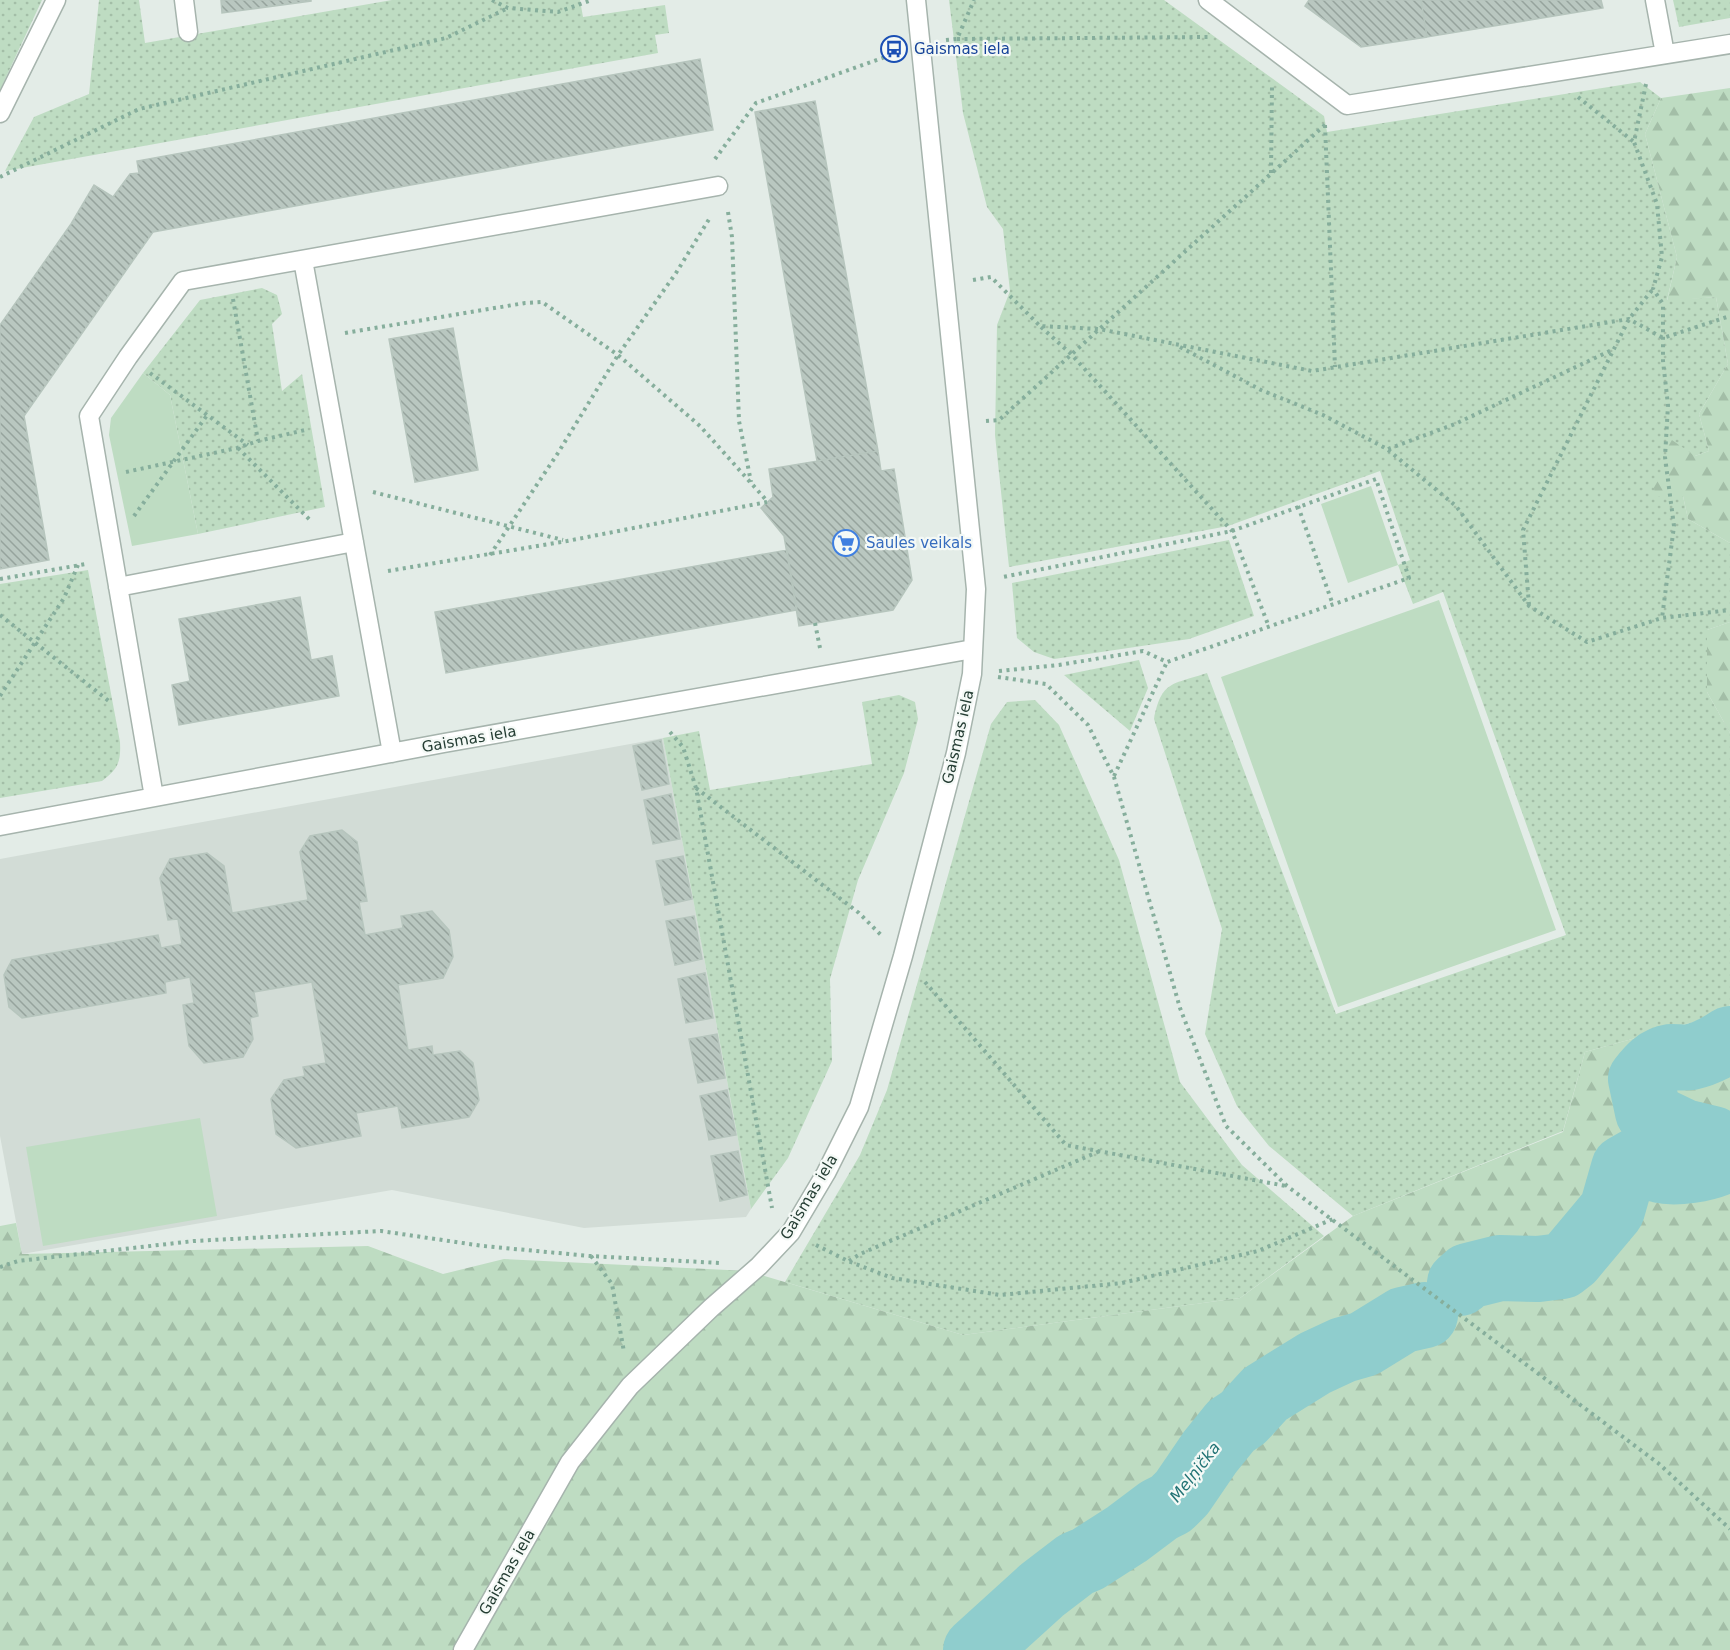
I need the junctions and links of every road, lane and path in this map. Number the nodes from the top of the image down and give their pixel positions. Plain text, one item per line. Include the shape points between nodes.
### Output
1 (56, 0) edge
2 (184, 0) edge
3 (492, 0) edge
4 (592, 0) edge
5 (916, 0) edge
6 (974, 0) edge
7 (1208, 0) edge
8 (1655, 0) edge
9 (508, 8) junction
10 (188, 32) dead end
11 (1209, 37) dead end
12 (957, 39) junction
13 (921, 43) junction
14 (1730, 44) edge
15 (1272, 48) junction
16 (891, 55) dead end
17 (1658, 55) junction
18 (1547, 73) junction
19 (1347, 105) junction
20 (0, 113) edge
21 (1325, 125) junction
22 (1634, 141) junction
23 (1271, 174) junction
24 (0, 177) edge
25 (720, 192) junction
26 (303, 260) junction
27 (229, 274) junction
28 (945, 283) junction
29 (1653, 289) junction
30 (1730, 316) edge
31 (1629, 319) junction
32 (1040, 326) junction
33 (1100, 329) junction
34 (317, 338) junction
35 (1663, 338) junction
36 (1174, 344) junction
37 (1614, 349) junction
38 (1071, 354) junction
39 (618, 355) junction
40 (128, 357) junction
41 (1335, 367) junction
42 (208, 414) junction
43 (979, 422) dead end
44 (333, 424) junction
45 (258, 441) junction
46 (249, 445) junction
47 (237, 448) junction
48 (1387, 449) junction
49 (173, 462) junction
50 (99, 477) junction
51 (751, 483) junction
52 (344, 485) junction
53 (1298, 506) junction
54 (510, 528) junction
55 (1232, 531) junction
56 (567, 541) junction
57 (354, 542) junction
58 (335, 545) junction
59 (112, 554) junction
60 (490, 555) junction
61 (78, 565) junction
62 (360, 575) junction
63 (0, 579) edge
64 (976, 583) junction
65 (117, 587) junction
66 (1333, 604) junction
67 (1529, 606) junction
68 (1730, 610) edge
69 (0, 615) edge
70 (1662, 618) junction
71 (1269, 627) junction
72 (34, 643) junction
73 (973, 649) junction
74 (1167, 662) junction
75 (972, 674) junction
76 (0, 696) edge
77 (642, 708) junction
78 (142, 727) junction
79 (392, 753) junction
80 (1114, 777) junction
81 (696, 788) junction
82 (154, 797) junction
83 (0, 826) edge
84 (859, 913) dead end
85 (919, 975) dead end
86 (1100, 1151) junction
87 (1287, 1186) junction
88 (1334, 1219) junction
89 (791, 1232) junction
90 (779, 1246) junction
91 (591, 1256) junction
92 (848, 1261) junction
93 (759, 1266) junction
94 (0, 1267) edge
95 (630, 1386) junction
96 (1730, 1529) edge
97 (463, 1650) edge

1 - 20 street
2 - 10 street
3 - 9 path
4 - 9 path via 558,12
5 - 13 street, Gaismas iela
6 - 12 path
7 - 15 street
8 - 17 street
9 - 24 path via 446,38 139,109
11 - 12 path
12 - 13 path
13 - 28 street, Gaismas iela
14 - 17 street
15 - 19 street
15 - 23 path
16 - 25 path via 756,103 713,161
17 - 18 street
17 - 22 path
18 - 19 street
18 - 22 path
19 - 21 path
21 - 23 path
21 - 41 path
22 - 29 path via 1657,204 1662,257
23 - 33 path
25 - 26 street
25 - 39 path via 676,273
25 - 51 path via 728,208 732,237 739,421
26 - 27 street
26 - 34 street
27 - 40 street via 183,281
27 - 45 path
28 - 32 path via 991,277
28 - 64 street, Gaismas iela
29 - 31 path
29 - 35 path via 1663,304
30 - 35 path
31 - 35 path
31 - 37 path
31 - 41 path
32 - 33 path
32 - 38 path
33 - 36 path
33 - 38 path
34 - 39 path via 542,302
34 - 44 street
35 - 70 path via 1668,405 1665,457 1674,526
36 - 41 path via 1312,371
36 - 48 path
37 - 48 path via 1455,424
37 - 67 path via 1523,530
38 - 43 path via 999,420
38 - 55 path
39 - 51 path via 700,426
39 - 54 path
40 - 42 path
40 - 50 street via 88,416
42 - 46 path
42 - 49 path
44 - 45 path
44 - 52 street
45 - 46 path
46 - 47 path
47 - 49 path
47 - 58 path
48 - 67 path via 1456,506
49 - 50 path
49 - 59 path
50 - 59 street
51 - 56 path via 768,502
52 - 54 path
52 - 57 street
53 - 55 path
53 - 66 path
53 - 66 path via 1376,479 1409,578
54 - 56 path
54 - 60 path
55 - 64 path
55 - 71 path
56 - 60 path
57 - 58 street
57 - 62 street
58 - 65 street
59 - 61 path
59 - 65 street
60 - 62 path
61 - 63 path
61 - 72 path via 64,598
62 - 79 street
64 - 73 street, Gaismas iela
65 - 78 street
66 - 71 path
67 - 70 path via 1587,642
68 - 70 path
69 - 72 path
71 - 74 path
72 - 76 path
72 - 78 path
73 - 75 street, Gaismas iela
73 - 77 street, Gaismas iela
74 - 75 path via 1143,651
74 - 80 path
75 - 80 path via 1046,684 1088,725
75 - 89 street, Gaismas iela via 956,753 906,945 859,1107
77 - 79 street, Gaismas iela
77 - 81 path via 683,747
78 - 82 street
79 - 82 street, Gaismas iela
80 - 87 path via 1180,1008 1226,1126
81 - 84 path
81 - 90 path
82 - 83 street, Gaismas iela
85 - 86 path via 1066,1145
86 - 87 path
86 - 92 path
87 - 88 path
88 - 92 path via 1258,1251 1122,1283 1000,1295 892,1278
88 - 96 path via 1658,1463
89 - 90 street, Gaismas iela
89 - 92 path
90 - 93 street, Gaismas iela
91 - 93 path
91 - 94 path via 381,1231 194,1241 18,1261
91 - 95 path via 612,1284
93 - 95 street, Gaismas iela
95 - 97 street, Gaismas iela via 570,1462

